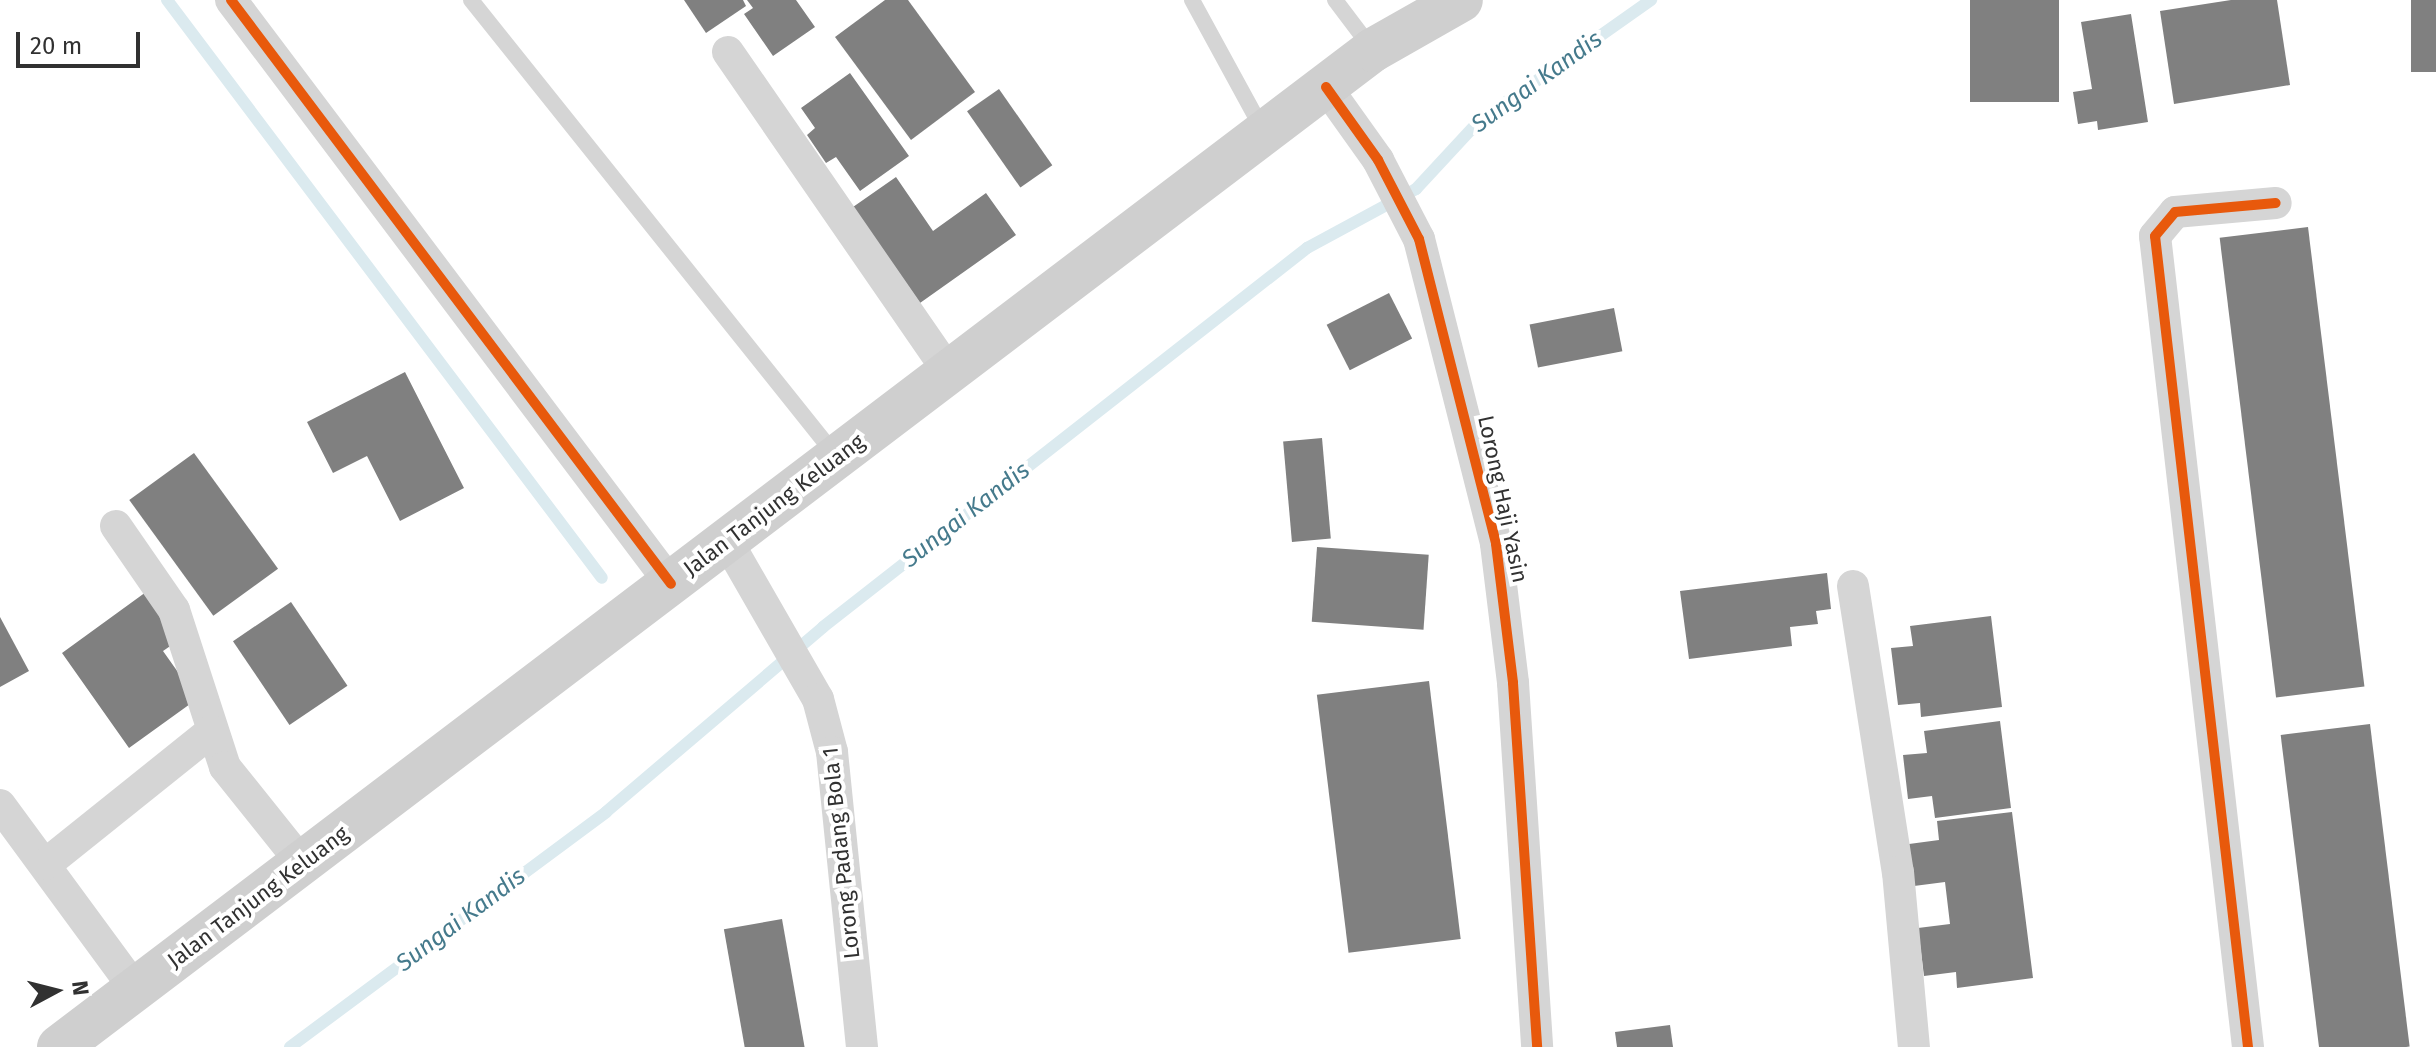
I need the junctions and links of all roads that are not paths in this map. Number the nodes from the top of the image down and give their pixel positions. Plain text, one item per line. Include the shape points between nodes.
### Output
1 (231, 0) edge
2 (471, 0) edge
3 (1192, 0) edge
4 (1335, 0) edge
5 (1419, 0) edge
6 (1461, 0) edge
7 (1373, 50) junction
8 (728, 52) dead end
9 (1326, 87) junction
10 (1265, 133) junction
11 (2276, 203) dead end
12 (949, 372) junction
13 (837, 457) junction
14 (116, 526) dead end
15 (727, 541) junction
16 (671, 584) junction
17 (1853, 586) dead end
18 (212, 731) junction
19 (0, 805) edge
20 (302, 863) junction
21 (46, 864) junction
22 (135, 989) junction
23 (59, 1047) edge
24 (862, 1047) edge
25 (1537, 1047) edge
26 (1914, 1047) edge
27 (2248, 1047) edge

1 - 16 street
2 - 13 lane
3 - 10 lane
4 - 7 lane
5 - 7 main road, Jalan Tanjung Keluang
6 - 7 main road, Jalan Tanjung Keluang
7 - 9 main road, Jalan Tanjung Keluang
8 - 12 street
9 - 10 main road, Jalan Tanjung Keluang
9 - 25 street, Lorong Haji Yasin via 1378,160 1419,239 1496,544 1513,683
10 - 12 main road, Jalan Tanjung Keluang
11 - 27 street via 2175,212 2155,236
12 - 13 main road, Jalan Tanjung Keluang
13 - 15 main road, Jalan Tanjung Keluang
14 - 18 street via 174,610
15 - 16 main road, Jalan Tanjung Keluang
15 - 24 street, Lorong Padang Bola 1 via 818,699 832,752
16 - 20 main road, Jalan Tanjung Keluang
17 - 26 street via 1898,872
18 - 20 street via 225,767
18 - 21 street
19 - 21 street
20 - 22 main road, Jalan Tanjung Keluang
21 - 22 street
22 - 23 main road, Jalan Tanjung Keluang

